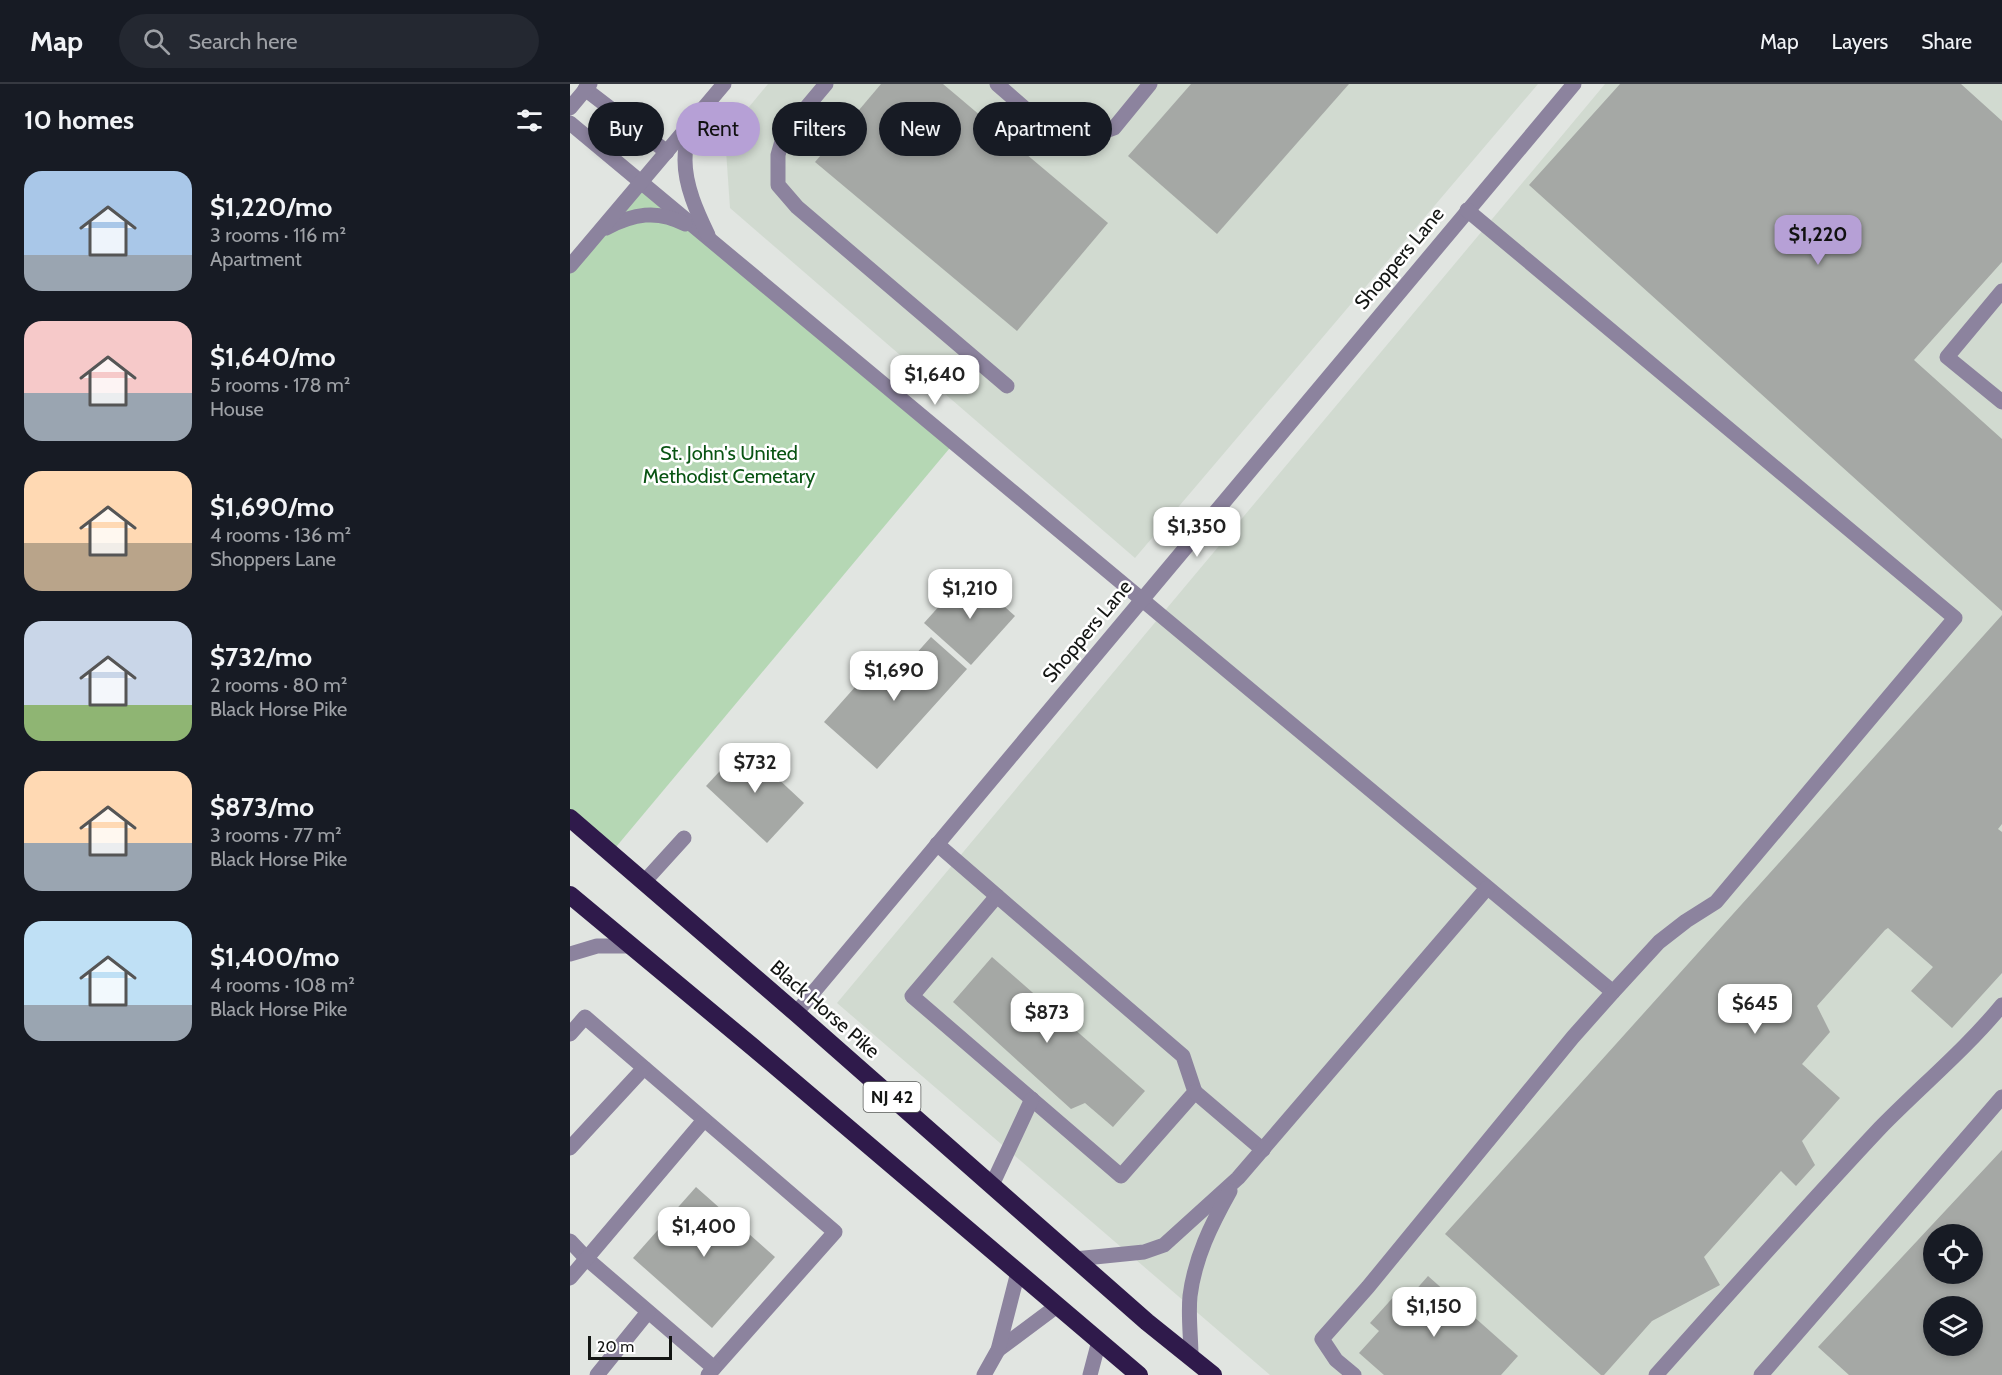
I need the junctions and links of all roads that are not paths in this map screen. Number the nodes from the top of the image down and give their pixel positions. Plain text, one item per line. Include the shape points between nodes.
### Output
1 (724, 84) edge
2 (826, 84) edge
3 (997, 84) edge
4 (1150, 84) edge
5 (1574, 84) edge
6 (587, 87) edge
7 (709, 102) edge
8 (570, 108) edge
9 (570, 123) edge
10 (676, 141) edge
11 (666, 152) junction
12 (685, 156) edge
13 (642, 182) junction
14 (1467, 210) junction
15 (600, 230) junction
16 (709, 237) junction
17 (570, 266) edge
18 (2002, 291) edge
19 (1007, 387) dead end
20 (2002, 402) edge
21 (1140, 600) junction
22 (570, 818) edge
23 (684, 838) dead end
24 (937, 844) junction
25 (644, 882) junction
26 (1487, 888) junction
27 (570, 895) edge
28 (997, 896) junction
29 (630, 946) junction
30 (570, 954) edge
31 (1613, 992) junction
32 (2002, 1005) edge
33 (796, 1013) junction
34 (570, 1035) edge
35 (644, 1068) junction
36 (1195, 1092) junction
37 (2002, 1097) edge
38 (1032, 1099) junction
39 (704, 1120) junction
40 (570, 1148) edge
41 (1263, 1150) junction
42 (1238, 1178) junction
43 (992, 1185) junction
44 (570, 1241) edge
45 (586, 1258) junction
46 (1075, 1259) junction
47 (1018, 1272) junction
48 (570, 1278) edge
49 (1057, 1306) junction
50 (648, 1312) junction
51 (1099, 1341) junction
52 (998, 1350) junction
53 (1191, 1357) junction
54 (711, 1372) edge
55 (1766, 1373) edge
56 (597, 1375) edge
57 (984, 1375) edge
58 (1090, 1375) edge
59 (1139, 1375) edge
60 (1213, 1375) edge
61 (1354, 1375) edge
62 (1656, 1375) edge

1 - 7 street
2 - 19 street via 784,134 778,155 778,185 797,207
3 - 4 street via 1053,133 1089,137 1114,128
5 - 14 street, Shoppers Lane
6 - 8 street
6 - 11 street
9 - 13 street
10 - 11 street
11 - 13 street
12 - 16 street via 691,194
13 - 15 street
13 - 16 street
14 - 21 street, Shoppers Lane
14 - 31 street via 1955,618 1716,902 1659,942
15 - 16 street via 635,215 652,214 679,221
15 - 17 street
16 - 21 street
18 - 20 street via 1947,357
21 - 24 street, Shoppers Lane
21 - 26 street
22 - 25 highway, Black Horse Pike / NJ 42
23 - 25 street
24 - 28 street
24 - 33 street, Shoppers Lane
25 - 33 highway, Black Horse Pike / NJ 42
26 - 31 street
26 - 41 street
27 - 29 highway, NJ 42
28 - 36 street via 1183,1056
28 - 38 street via 912,996
29 - 30 street via 597,946
29 - 47 highway, NJ 42
31 - 61 street via 1322,1339 1336,1360
32 - 62 street via 1835,1176
33 - 43 highway, Black Horse Pike / NJ 42
34 - 35 street via 585,1017
35 - 39 street
35 - 40 street
36 - 38 street via 1121,1176
36 - 41 street
37 - 55 street
38 - 43 street
39 - 45 street
39 - 54 street via 835,1232
41 - 42 street
42 - 46 street via 1164,1245 1144,1252
42 - 53 street via 1211,1224 1197,1259 1190,1297
43 - 46 highway, Black Horse Pike / NJ 42
44 - 45 street
45 - 48 street
45 - 50 street
46 - 53 highway, Black Horse Pike / NJ 42
47 - 49 highway, NJ 42
47 - 52 street
49 - 51 highway, NJ 42
49 - 52 street
50 - 54 street
50 - 56 street
51 - 58 street
51 - 59 highway, NJ 42
52 - 57 street
53 - 60 highway, Black Horse Pike / NJ 42

